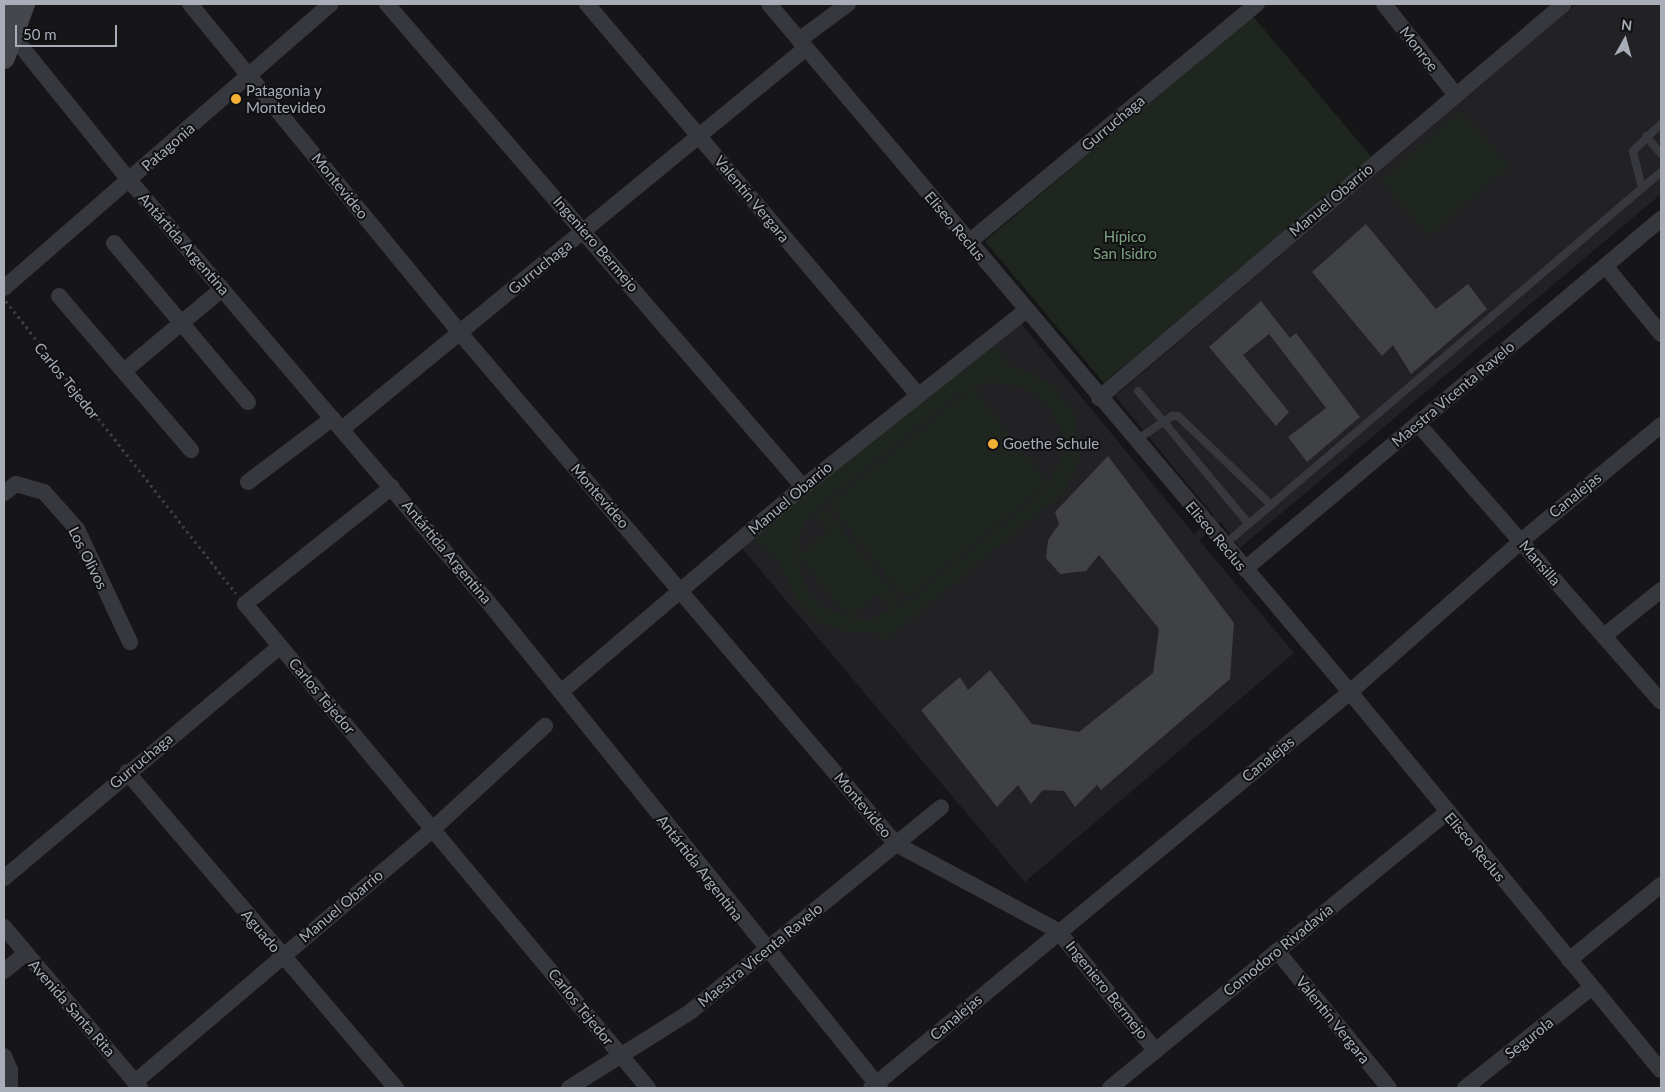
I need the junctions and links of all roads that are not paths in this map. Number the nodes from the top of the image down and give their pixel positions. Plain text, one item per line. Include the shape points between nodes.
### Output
1 (6, 4) edge
2 (24, 4) edge
3 (190, 4) edge
4 (330, 4) edge
5 (387, 4) edge
6 (586, 4) edge
7 (769, 4) edge
8 (848, 4) edge
9 (1257, 4) edge
10 (1384, 4) edge
11 (1564, 4) edge
12 (4, 11) edge
13 (8, 30) edge
14 (803, 44) junction
15 (4, 58) edge
16 (250, 75) junction
17 (1455, 94) junction
18 (1661, 124) edge
19 (699, 136) junction
20 (1646, 136) junction
21 (1661, 154) edge
22 (1661, 172) edge
23 (130, 181) junction
24 (1642, 188) junction
25 (1661, 219) edge
26 (584, 230) junction
27 (969, 242) junction
28 (114, 243) dead end
29 (1606, 267) junction
30 (4, 288) edge
31 (222, 289) junction
32 (59, 296) dead end
33 (1025, 311) junction
34 (181, 323) junction
35 (460, 333) junction
36 (1661, 334) edge
37 (124, 371) junction
38 (1138, 391) dead end
39 (918, 395) junction
40 (1099, 398) junction
41 (248, 402) dead end
42 (1164, 421) junction
43 (338, 424) junction
44 (1418, 424) junction
45 (1661, 425) edge
46 (1135, 440) junction
47 (191, 450) dead end
48 (248, 482) dead end
49 (392, 487) junction
50 (803, 487) junction
51 (4, 493) edge
52 (1271, 505) junction
53 (1249, 524) junction
54 (1520, 541) junction
55 (1224, 544) junction
56 (1245, 569) junction
57 (1661, 590) edge
58 (682, 591) junction
59 (1604, 636) junction
60 (130, 642) dead end
61 (279, 647) junction
62 (561, 692) junction
63 (1350, 692) junction
64 (1661, 702) edge
65 (545, 726) dead end
66 (127, 772) junction
67 (941, 807) dead end
68 (1446, 812) junction
69 (434, 828) junction
70 (896, 844) junction
71 (4, 878) edge
72 (1661, 885) edge
73 (4, 927) edge
74 (1058, 931) junction
75 (765, 950) junction
76 (1277, 951) junction
77 (25, 954) junction
78 (282, 956) junction
79 (1569, 960) junction
80 (4, 971) edge
81 (1592, 987) junction
82 (1156, 1050) junction
83 (620, 1055) junction
84 (4, 1056) edge
85 (1661, 1070) edge
86 (137, 1085) edge
87 (1117, 1086) edge
88 (876, 1087) edge
89 (10, 1088) edge
90 (396, 1088) edge
91 (569, 1088) edge
92 (648, 1088) edge
93 (1389, 1088) edge
94 (1465, 1088) edge

1 - 12 main road
2 - 13 main road
3 - 16 street, Montevideo
4 - 16 street, Patagonia
5 - 26 street, Ingeniero Bermejo
6 - 19 street, Valentín Vergara
7 - 14 street, Eliseo Reclus
8 - 14 street
9 - 27 street, Gurruchaga
10 - 17 street, Monroe
11 - 17 street, Manuel Obarrio
13 - 15 main road
13 - 23 street, Antártida Argentina
14 - 19 street, Gurruchaga
14 - 27 street, Eliseo Reclus
16 - 23 street, Patagonia
16 - 35 street, Montevideo
17 - 40 street, Manuel Obarrio
18 - 20 lane
19 - 26 street, Gurruchaga
19 - 39 street, Valentín Vergara
20 - 21 lane
20 - 24 lane via 1633,151
22 - 24 lane
23 - 30 street, Patagonia
23 - 31 street, Antártida Argentina
24 - 52 lane
25 - 29 street, Maestra Vicenta Ravelo
26 - 35 street, Gurruchaga
26 - 50 street, Ingeniero Bermejo
27 - 33 street, Eliseo Reclus
28 - 34 street
29 - 36 street
29 - 44 street, Maestra Vicenta Ravelo
31 - 34 street
31 - 43 street, Antártida Argentina
32 - 37 street
33 - 39 street, Manuel Obarrio
33 - 40 street, Eliseo Reclus
34 - 37 street
34 - 41 street
35 - 43 street, Gurruchaga
35 - 58 street, Montevideo
37 - 47 street
38 - 42 lane
39 - 50 street, Manuel Obarrio
40 - 46 street, Eliseo Reclus
42 - 46 lane
42 - 52 lane via 1172,416 1186,420
42 - 53 lane
43 - 48 street, Gurruchaga
43 - 49 street, Antártida Argentina
44 - 54 street, Mansilla
44 - 56 street, Maestra Vicenta Ravelo
45 - 54 street, Canalejas
46 - 55 street, Eliseo Reclus
49 - 61 street, Carlos Tejedor via 244,604
49 - 62 street, Antártida Argentina
50 - 58 street, Manuel Obarrio
51 - 60 street, Los Olivos via 16,484 44,492 77,529
52 - 53 lane
53 - 55 lane
54 - 59 street, Mansilla
54 - 63 street, Canalejas
55 - 56 street, Eliseo Reclus
56 - 63 street, Eliseo Reclus
57 - 59 street
58 - 62 street, Manuel Obarrio
58 - 70 street, Montevideo
59 - 64 street, Mansilla
61 - 66 street, Gurruchaga
61 - 69 street, Carlos Tejedor
62 - 75 street, Antártida Argentina
63 - 68 street, Eliseo Reclus
63 - 74 street, Canalejas
65 - 69 street, Manuel Obarrio
66 - 71 street, Gurruchaga
66 - 78 street, Aguado
67 - 70 street, Maestra Vicenta Ravelo
68 - 76 street, Comodoro Rivadavia
68 - 79 street, Eliseo Reclus
69 - 78 street, Manuel Obarrio
69 - 83 street, Carlos Tejedor
70 - 74 street, Montevideo
70 - 75 street, Maestra Vicenta Ravelo
72 - 79 street
73 - 77 street, Avenida Santa Rita
74 - 82 street, Ingeniero Bermejo
74 - 88 street, Canalejas
75 - 83 street, Maestra Vicenta Ravelo via 690,1012
75 - 88 street, Antártida Argentina
76 - 82 street, Comodoro Rivadavia
76 - 93 street, Valentín Vergara
77 - 80 street
77 - 86 street, Avenida Santa Rita
78 - 86 street, Manuel Obarrio
78 - 90 street, Aguado
79 - 81 street, Eliseo Reclus
81 - 85 street, Eliseo Reclus
81 - 94 street, Segurola
82 - 87 street, Comodoro Rivadavia
83 - 91 street, Maestra Vicenta Ravelo
83 - 92 street, Carlos Tejedor
84 - 89 street via 10,1070

